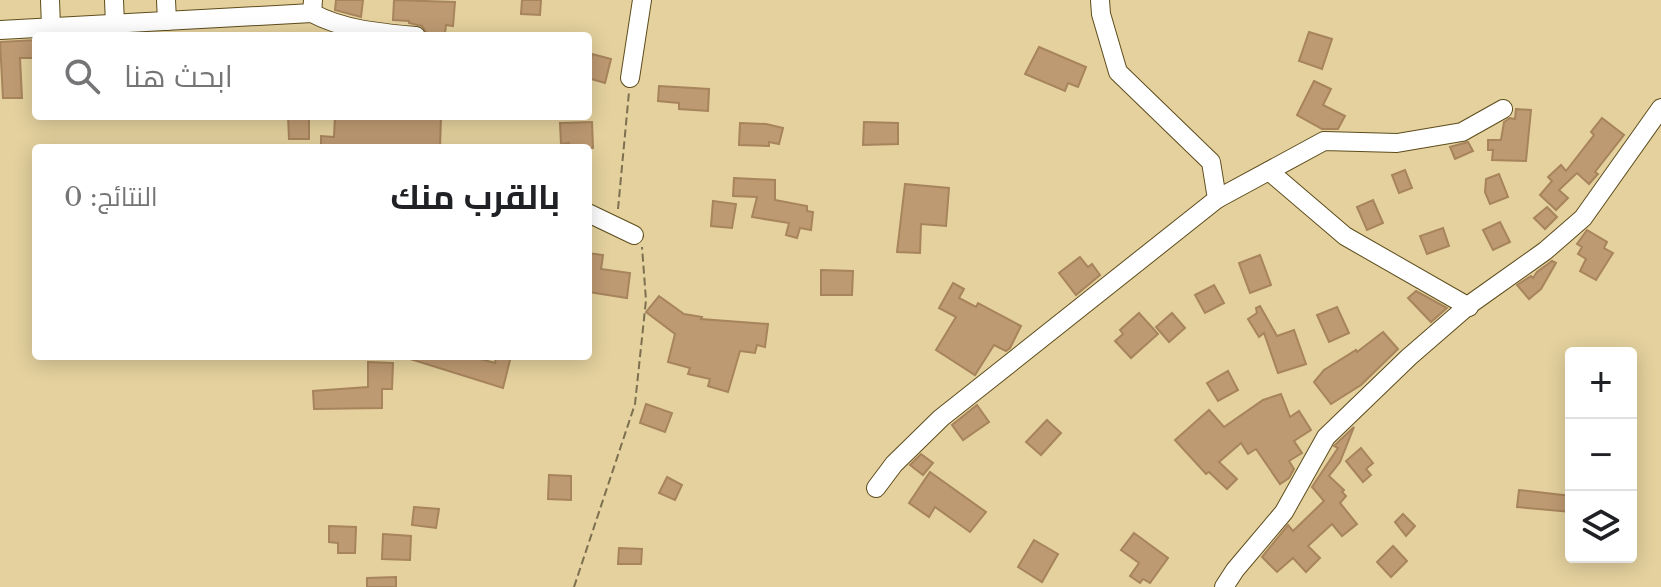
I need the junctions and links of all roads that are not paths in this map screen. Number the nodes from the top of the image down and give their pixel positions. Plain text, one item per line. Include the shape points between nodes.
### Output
1 (50, 0) edge
2 (114, 0) edge
3 (166, 0) edge
4 (642, 0) edge
5 (1100, 0) edge
6 (313, 6) edge
7 (276, 7) edge
8 (220, 9) edge
9 (167, 21) junction
10 (115, 24) junction
11 (51, 27) junction
12 (0, 30) edge
13 (378, 32) edge
14 (630, 78) road end
15 (1661, 108) edge
16 (1503, 109) dead end
17 (1269, 171) junction
18 (1217, 199) junction
19 (592, 215) edge
20 (634, 235) road end
21 (1469, 307) junction
22 (876, 488) dead end
23 (1224, 587) edge

1 - 11 street
2 - 10 street
3 - 9 street
4 - 14 street
5 - 18 street via 1118,72 1211,162
6 - 7 street
6 - 13 street via 327,21
7 - 8 street
8 - 9 street
9 - 10 street
10 - 11 street
11 - 12 street
15 - 21 street via 1583,218
16 - 17 street via 1462,132 1397,143 1324,141
17 - 18 street
17 - 21 street via 1345,236
18 - 22 street via 941,418
19 - 20 street
21 - 23 street via 1326,437 1284,512

